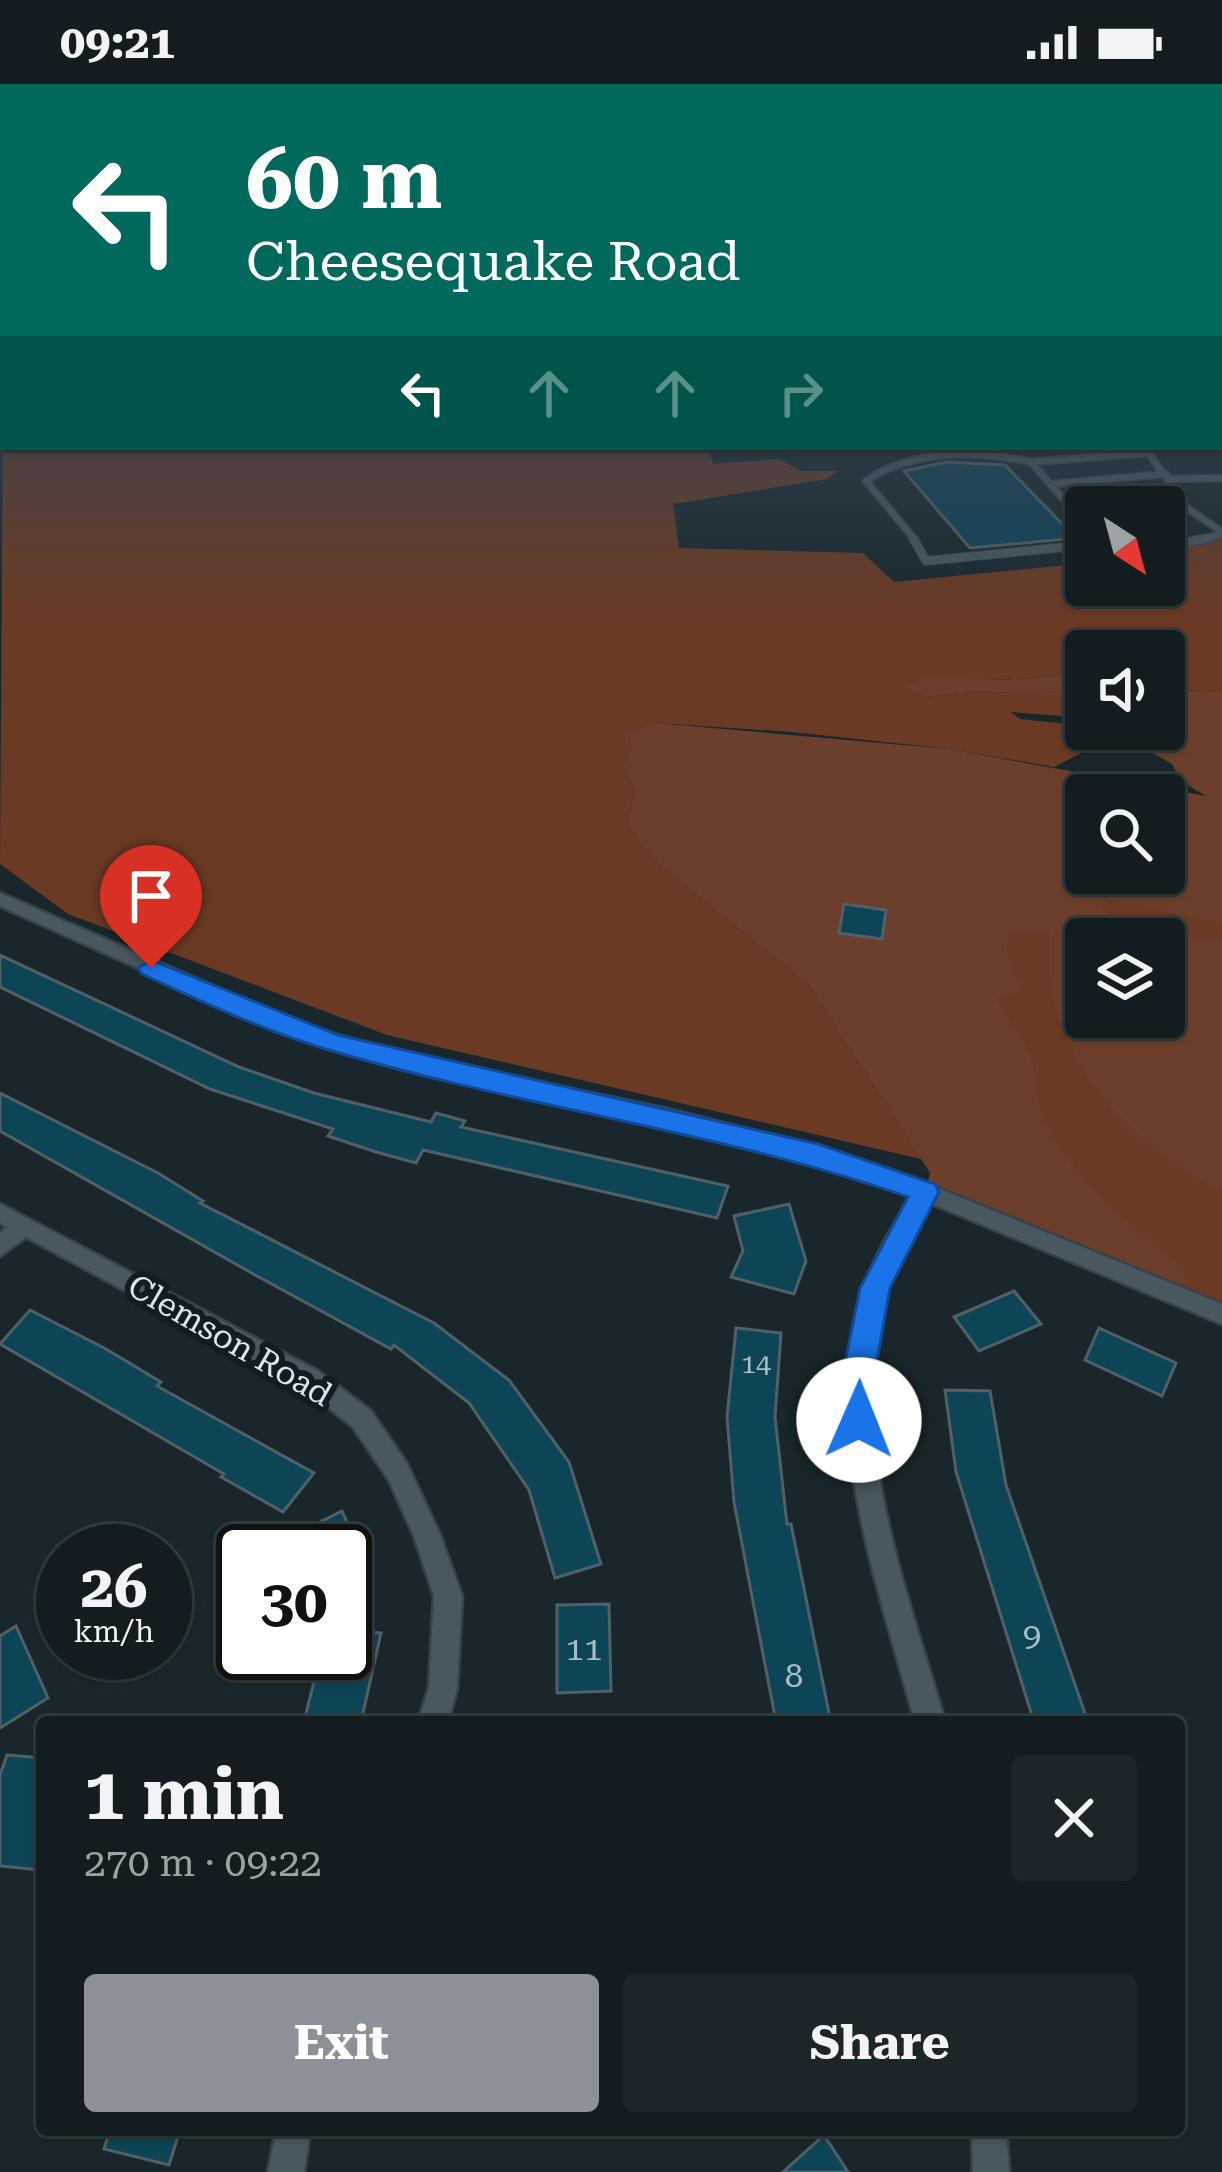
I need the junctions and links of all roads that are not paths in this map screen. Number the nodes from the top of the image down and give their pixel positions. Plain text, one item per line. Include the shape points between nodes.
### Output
1 (1146, 450) edge
2 (1031, 462) junction
3 (1168, 477) junction
4 (1222, 478) edge
5 (1051, 484) junction
6 (1065, 500) edge
7 (1222, 532) edge
8 (1185, 544) edge
9 (1065, 547) edge
10 (0, 899) edge
11 (925, 1192) junction
12 (12, 1219) edge
13 (0, 1247) edge
14 (1222, 1314) edge
15 (435, 1716) edge
16 (928, 1716) edge
17 (292, 2136) edge
18 (989, 2136) edge
19 (286, 2172) edge
20 (991, 2172) edge

1 - 2 lane
1 - 3 lane
2 - 5 lane
2 - 9 lane via 993,452 896,463 866,481 926,561
3 - 4 lane
3 - 5 lane
3 - 7 lane via 1187,512
5 - 6 lane
7 - 8 lane
10 - 11 street via 334,1043 818,1155
11 - 14 street
11 - 16 street via 875,1288 857,1383 866,1466
12 - 13 street
12 - 15 street, Clemson Road via 309,1378 362,1419 398,1472 448,1596
17 - 19 street
18 - 20 street

